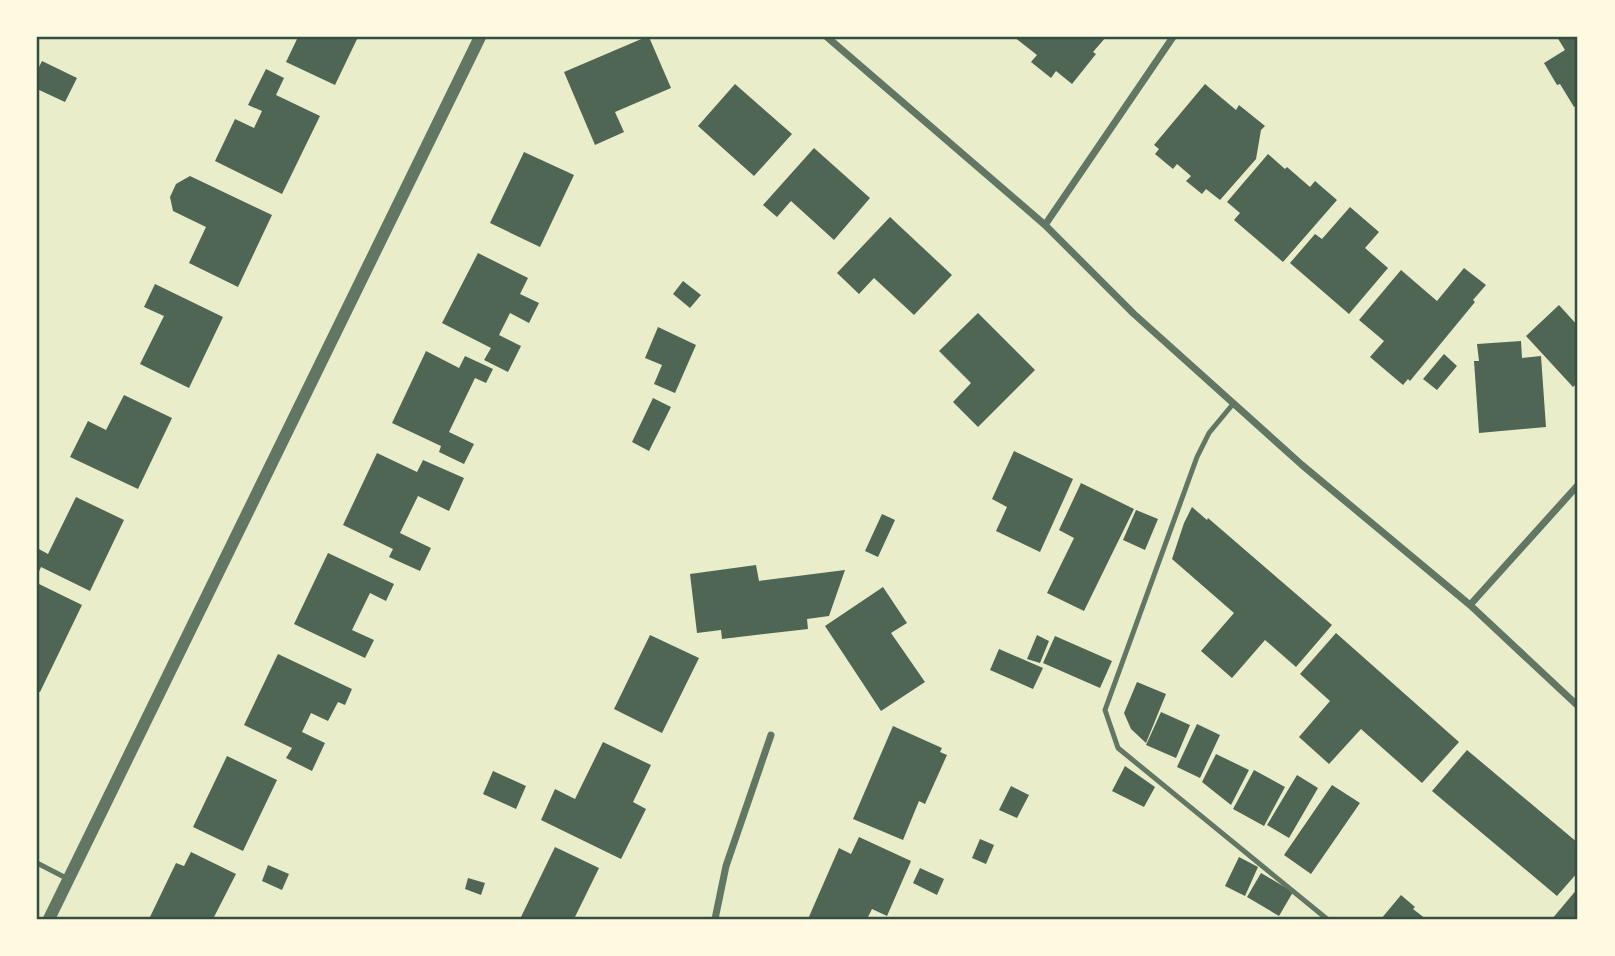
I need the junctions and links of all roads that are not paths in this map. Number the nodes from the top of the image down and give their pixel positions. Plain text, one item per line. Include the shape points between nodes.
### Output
1 (480, 37) edge
2 (827, 37) edge
3 (1173, 37) edge
4 (1045, 225) junction
5 (1233, 404) junction
6 (1578, 485) edge
7 (1470, 605) junction
8 (1578, 706) edge
9 (771, 735) dead end
10 (37, 863) edge
11 (68, 879) junction
12 (49, 919) edge
13 (715, 919) edge
14 (1327, 919) edge

1 - 11 street
2 - 4 street
3 - 4 street
4 - 5 street
5 - 7 street
5 - 14 lane via 1209,433 1197,457 1105,710 1118,748
6 - 7 street
7 - 8 street
9 - 13 street via 726,866
10 - 11 lane
11 - 12 street

